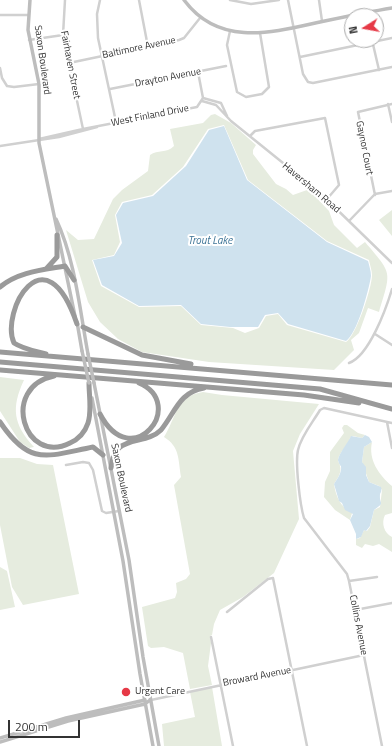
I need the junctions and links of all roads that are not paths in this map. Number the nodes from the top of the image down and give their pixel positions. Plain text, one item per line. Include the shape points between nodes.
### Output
1 (30, 0) edge
2 (65, 0) edge
3 (100, 0) edge
4 (139, 0) edge
5 (184, 0) edge
6 (230, 0) edge
7 (279, 0) edge
8 (288, 0) edge
9 (319, 0) edge
10 (0, 15) edge
11 (28, 15) junction
12 (200, 18) junction
13 (344, 18) edge
14 (322, 22) junction
15 (294, 28) junction
16 (230, 31) junction
17 (260, 33) junction
18 (63, 35) junction
19 (29, 40) junction
20 (148, 47) junction
21 (344, 47) edge
22 (374, 48) edge
23 (103, 56) junction
24 (300, 57) junction
25 (69, 63) junction
26 (226, 66) dead end
27 (392, 67) edge
28 (0, 68) edge
29 (379, 70) junction
30 (198, 72) junction
31 (39, 84) junction
32 (110, 89) junction
33 (201, 101) junction
34 (390, 104) edge
35 (116, 122) junction
36 (392, 122) edge
37 (99, 127) junction
38 (83, 129) junction
39 (86, 132) junction
40 (250, 136) junction
41 (38, 140) junction
42 (0, 146) edge
43 (392, 191) edge
44 (374, 195) junction
45 (327, 199) junction
46 (55, 216) junction
47 (349, 221) junction
48 (57, 235) junction
49 (392, 263) edge
50 (65, 266) junction
51 (45, 270) junction
52 (74, 280) junction
53 (22, 283) dead end
54 (0, 287) edge
55 (392, 289) edge
56 (388, 299) junction
57 (392, 301) edge
58 (77, 324) junction
59 (83, 327) junction
60 (5, 332) dead end
61 (375, 334) junction
62 (392, 345) edge
63 (0, 352) edge
64 (59, 357) junction
65 (0, 362) edge
66 (349, 363) dead end
67 (206, 368) junction
68 (0, 370) edge
69 (69, 376) junction
70 (132, 382) junction
71 (91, 383) junction
72 (392, 385) edge
73 (223, 388) junction
74 (392, 409) edge
75 (100, 414) junction
76 (0, 422) edge
77 (387, 422) junction
78 (392, 423) edge
79 (392, 448) edge
80 (103, 455) junction
81 (66, 465) dead end
82 (111, 468) junction
83 (120, 511) junction
84 (114, 512) junction
85 (377, 577) dead end
86 (349, 581) junction
87 (129, 593) junction
88 (136, 601) junction
89 (130, 602) junction
90 (392, 603) edge
91 (355, 610) junction
92 (227, 612) dead end
93 (138, 614) junction
94 (212, 637) dead end
95 (364, 655) junction
96 (292, 669) junction
97 (221, 684) junction
98 (150, 700) junction
99 (145, 702) junction
100 (16, 733) junction
101 (0, 738) edge
102 (6, 741) junction
103 (0, 742) edge
104 (153, 746) edge
105 (159, 746) edge
106 (233, 746) edge
107 (307, 746) edge
108 (382, 746) edge

1 - 11 main road, Saxon Boulevard
2 - 18 street, Fairhaven Street
3 - 23 street via 96,25
4 - 20 street
5 - 12 main road
6 - 7 street via 251,4
8 - 15 street
9 - 14 street
10 - 11 street
11 - 19 main road, Saxon Boulevard
12 - 16 main road
12 - 20 street, Baltimore Avenue via 184,38
13 - 14 main road
14 - 15 main road
15 - 17 main road
15 - 24 street
16 - 17 main road
16 - 17 street via 227,45 236,89 240,95 246,97 262,94 270,83
18 - 19 street
18 - 25 street, Fairhaven Street
19 - 31 main road, Saxon Boulevard
20 - 23 street, Baltimore Avenue
21 - 24 street
22 - 29 street
23 - 25 street, Baltimore Avenue
23 - 32 street
24 - 29 street via 303,74 308,82 313,83
25 - 38 street, Fairhaven Street
26 - 30 street, Drayton Avenue
27 - 29 street
28 - 31 street via 7,86 14,88
30 - 32 street, Drayton Avenue
30 - 33 street
31 - 41 main road, Saxon Boulevard
32 - 35 street
33 - 35 street, West Finland Drive via 193,108
33 - 40 street, Haversham Road via 216,105
34 - 36 street
34 - 44 street, Gaynor Court via 358,112
35 - 37 street, West Finland Drive
37 - 38 street, West Finland Drive
37 - 39 street, West Finland Drive
38 - 39 street
38 - 41 street, West Finland Drive
39 - 41 street, West Finland Drive
40 - 45 street, Haversham Road
40 - 45 street via 255,131 326,118 339,185
41 - 42 street, West Finland Drive
41 - 46 main road, Saxon Boulevard
43 - 44 street
44 - 47 street
45 - 47 street, Haversham Road
46 - 48 main road, Saxon Boulevard
46 - 52 main road, Saxon Boulevard via 61,229
47 - 49 street, Haversham Road
48 - 50 main road, Saxon Boulevard
48 - 51 highway via 57,257
50 - 51 highway
50 - 52 highway
50 - 58 main road, Saxon Boulevard
51 - 54 highway via 19,276
52 - 59 main road, Saxon Boulevard
53 - 58 highway via 38,280 55,286 66,298
55 - 56 street
56 - 57 street
56 - 61 street
58 - 71 main road, Saxon Boulevard, bridge
59 - 67 highway via 142,355
59 - 71 main road, Saxon Boulevard, bridge
60 - 64 highway via 13,343 22,348
61 - 62 street
61 - 66 street via 355,361
63 - 64 highway
64 - 67 highway
65 - 74 highway via 320,389
67 - 72 highway
68 - 69 highway
69 - 70 highway
69 - 71 highway via 54,376 40,380 28,389 23,397 20,411 23,426 31,438 42,445 64,446 73,442 82,433 89,419
70 - 73 highway
70 - 75 highway via 148,388 157,401 158,416 150,430 130,439 121,437 110,430
71 - 75 main road, Saxon Boulevard
71 - 80 main road, Saxon Boulevard
73 - 74 highway via 341,400
73 - 82 highway via 204,388 189,393 181,399 154,435 120,447
75 - 82 main road, Saxon Boulevard
76 - 80 highway via 20,448 35,454 50,456 93,448
77 - 78 street
77 - 79 street
77 - 86 street, Collins Avenue via 328,408 320,410 300,442 298,450 301,510 304,518
80 - 84 main road, Saxon Boulevard
81 - 84 street via 89,463 93,470 102,511
82 - 83 main road, Saxon Boulevard
83 - 84 street
83 - 88 main road, Saxon Boulevard
84 - 87 main road, Saxon Boulevard
85 - 86 street
86 - 91 street, Collins Avenue
87 - 88 main road
87 - 89 main road, Saxon Boulevard
88 - 93 main road, Saxon Boulevard
89 - 93 main road
89 - 99 main road, Saxon Boulevard
90 - 91 street
91 - 95 street, Collins Avenue
92 - 96 street via 268,579 273,578
93 - 98 main road, Saxon Boulevard
94 - 97 street
95 - 96 street, Broward Avenue
95 - 108 street, Collins Avenue
96 - 97 street, Broward Avenue
96 - 107 street
97 - 98 street, Broward Avenue
97 - 106 street
98 - 99 main road
98 - 105 main road, Saxon Boulevard
99 - 100 main road via 66,718
99 - 102 main road via 68,721
99 - 104 main road, Saxon Boulevard
100 - 101 main road
100 - 102 main road
102 - 103 main road

